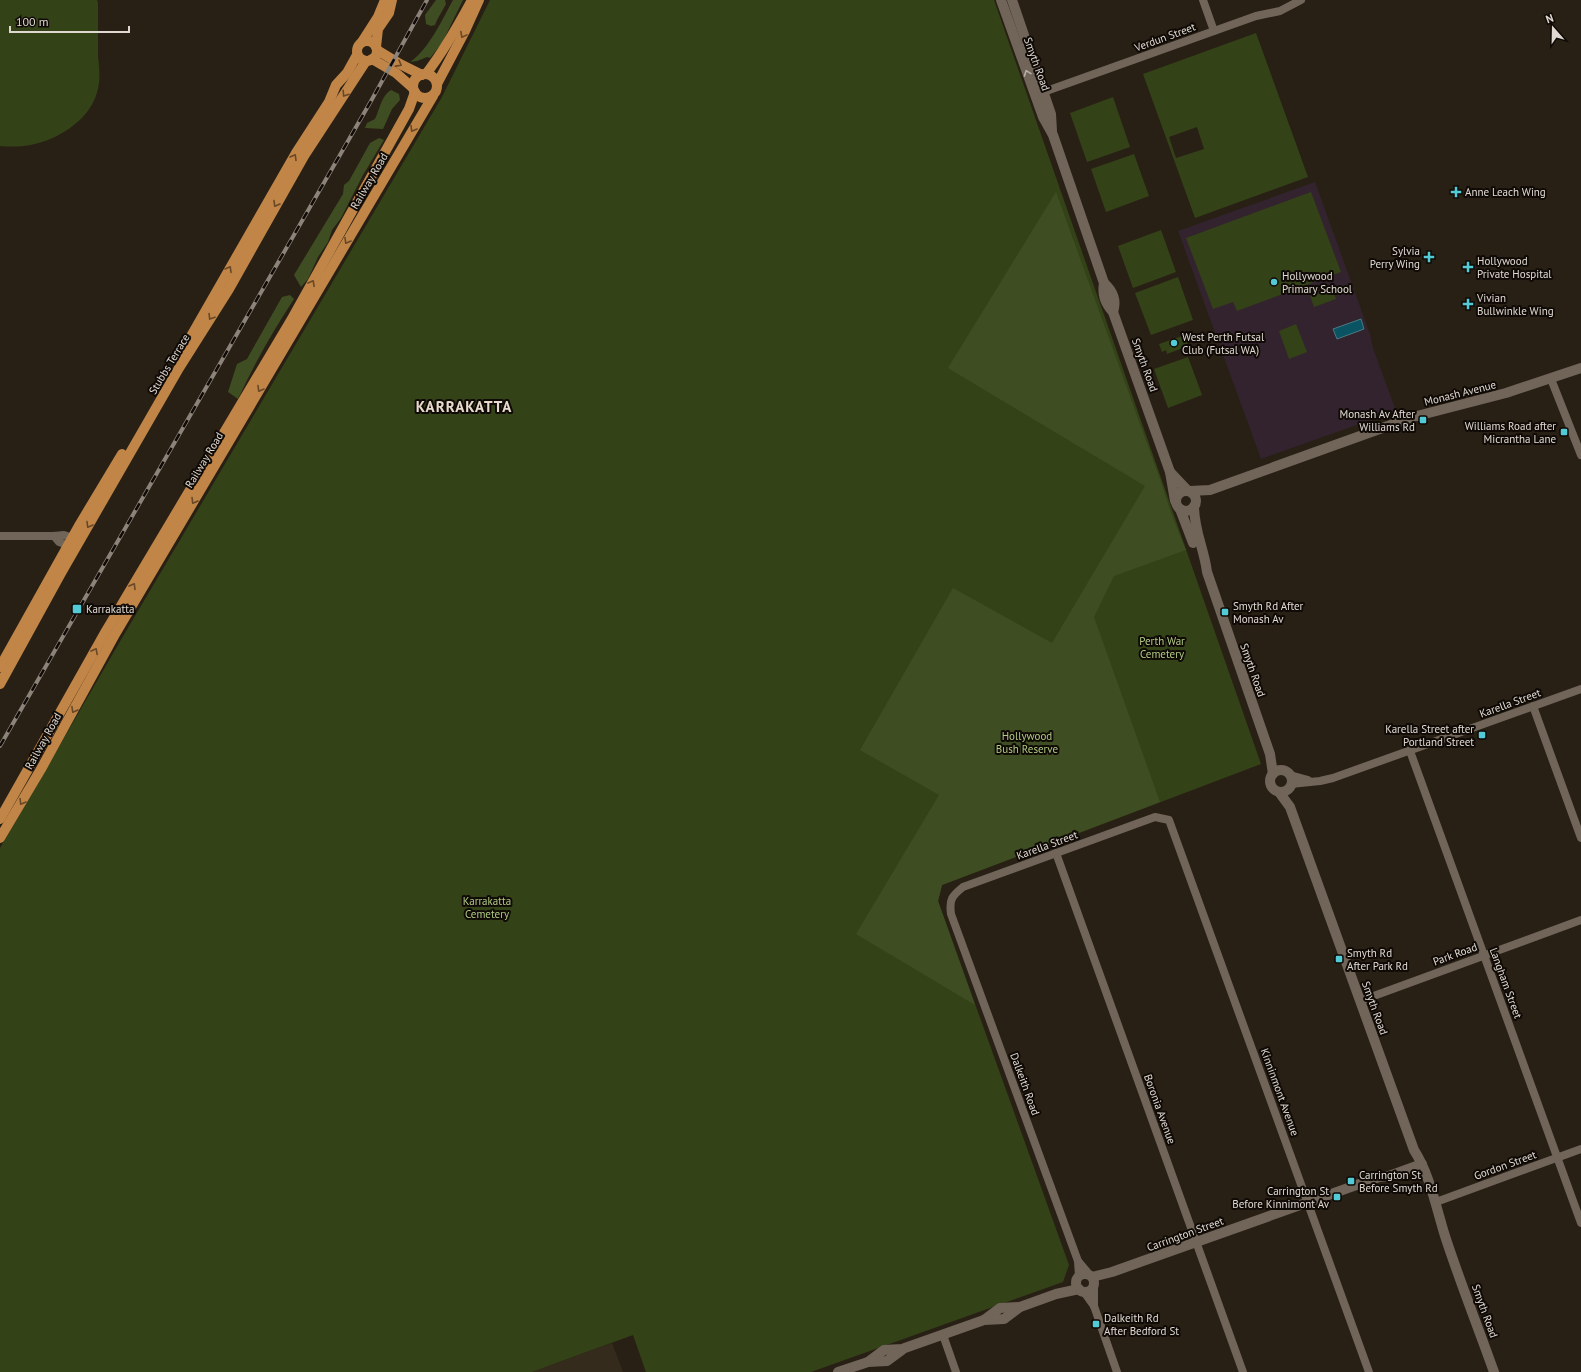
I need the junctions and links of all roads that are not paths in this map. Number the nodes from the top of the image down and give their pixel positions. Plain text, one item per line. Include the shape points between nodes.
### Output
1 (385, 0) edge
2 (392, 0) edge
3 (472, 0) edge
4 (479, 0) edge
5 (1001, 0) edge
6 (1012, 0) edge
7 (1203, 0) edge
8 (1301, 0) edge
9 (1214, 31) junction
10 (362, 42) junction
11 (370, 54) junction
12 (424, 74) junction
13 (437, 84) junction
14 (414, 90) junction
15 (1040, 94) junction
16 (433, 96) junction
17 (1581, 368) edge
18 (1551, 379) junction
19 (1581, 454) edge
20 (1170, 472) junction
21 (1210, 490) junction
22 (1189, 491) junction
23 (1178, 505) junction
24 (1195, 505) junction
25 (0, 536) edge
26 (74, 543) junction
27 (1207, 572) junction
28 (0, 667) edge
29 (0, 684) edge
30 (1581, 689) edge
31 (1533, 706) junction
32 (1410, 751) junction
33 (1285, 778) junction
34 (1279, 792) junction
35 (1290, 807) junction
36 (0, 819) edge
37 (1169, 820) joint
38 (0, 838) edge
39 (1581, 838) edge
40 (1056, 853) junction
41 (951, 914) joint
42 (1581, 920) edge
43 (1484, 955) junction
44 (1360, 1001) junction
45 (1581, 1149) edge
46 (1557, 1157) junction
47 (1418, 1162) junction
48 (1308, 1202) junction
49 (1436, 1202) junction
50 (1581, 1223) edge
51 (1445, 1236) junction
52 (1196, 1243) junction
53 (1086, 1283) junction
54 (943, 1335) junction
55 (838, 1372) edge
56 (956, 1372) edge
57 (1117, 1372) edge
58 (1243, 1372) edge
59 (1369, 1372) edge
60 (1494, 1372) edge

1 - 10 main road via 378,17
2 - 11 main road, Stubbs Terrace via 389,13 378,29
3 - 12 main road via 447,45
4 -> 13 main road
15 -> 5 street, Smyth Road
6 - 15 street, Smyth Road
7 - 9 street
8 - 9 street, Verdun Street via 1280,11 1256,16
9 - 15 street, Verdun Street
10 - 11 main road via 368,41
10 - 11 main road via 358,46
11 -> 12 main road
11 - 14 main road
11 - 26 main road, Stubbs Terrace via 336,85 329,102 248,234
12 - 13 main road via 433,77
12 - 14 main road via 416,78
13 - 16 main road
14 - 16 main road via 423,98
36 -> 14 main road, Railway Road via 104,634 294,317 408,109
15 - 20 street, Smyth Road via 1043,117 1053,135 1104,283 1105,298 1114,312
16 -> 38 main road, Railway Road via 110,643
17 - 18 street, Monash Avenue
18 - 19 street
18 - 21 street, Monash Avenue via 1413,417
20 - 22 street, Smyth Road
20 - 23 street, Smyth Road
21 - 22 street, Monash Avenue
21 - 24 street, Monash Avenue
22 - 23 street via 1179,493
22 - 24 street via 1194,496
23 - 24 street via 1188,511
23 - 27 street, Smyth Road via 1198,558
24 - 27 street, Smyth Road via 1195,526 1205,555
25 - 26 street via 54,536 59,542
26 - 28 main road, Stubbs Terrace
26 - 29 main road, Stubbs Terrace
27 - 33 street, Smyth Road via 1270,754
30 - 31 street, Karella Street
31 - 32 street, Karella Street
31 - 39 street
32 - 33 street, Karella Street via 1320,781
32 - 43 street, Langham Street
33 - 34 street via 1285,791
33 - 34 street, Smyth Road via 1270,779 1270,785
33 - 35 street, Smyth Road
34 - 35 street, Smyth Road
35 - 44 street, Smyth Road
37 - 40 street, Karella Street via 1155,817
37 - 48 street, Kinninmont Avenue
40 - 41 street, Karella Street via 962,887 953,895 950,904
40 - 52 street, Boronia Avenue
41 - 53 street, Dalkeith Road
42 - 43 street, Park Road
43 - 44 street, Park Road
43 - 46 street, Langham Street
44 - 47 street, Smyth Road
45 - 46 street, Gordon Street
46 - 49 street, Gordon Street
46 - 50 street, Langham Street
47 - 48 street, Carrington Street via 1388,1170 1379,1177
47 - 49 street, Smyth Road
47 - 51 street, Smyth Road
48 - 52 street, Carrington Street
48 - 59 street, Kinninmont Avenue
49 - 51 street, Smyth Road
51 - 60 street, Smyth Road
52 - 53 street, Carrington Street
52 - 58 street, Boronia Avenue
53 - 54 street, Carrington Street via 1020,1307 1000,1308 984,1320
53 - 57 street
54 - 55 street, Carrington Street via 902,1349 884,1350 868,1362
54 - 56 street

